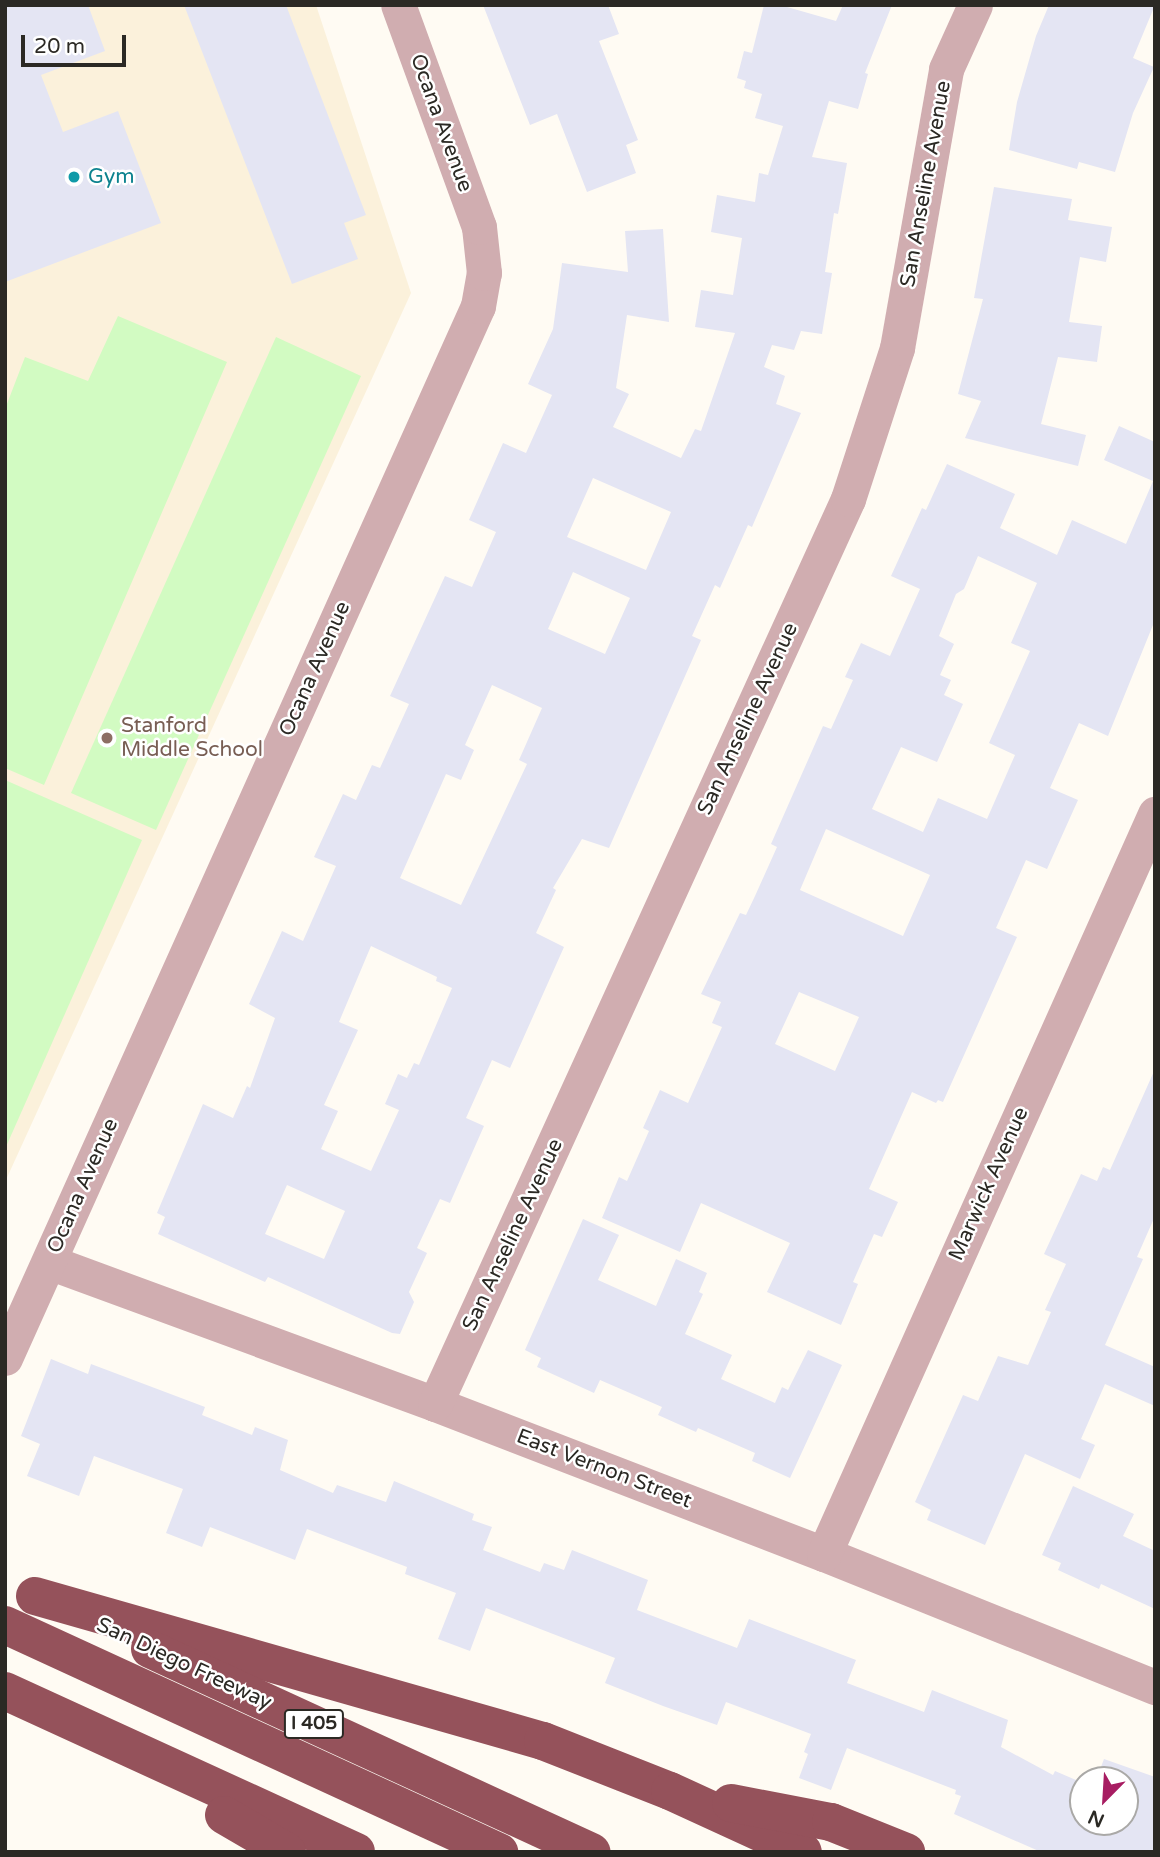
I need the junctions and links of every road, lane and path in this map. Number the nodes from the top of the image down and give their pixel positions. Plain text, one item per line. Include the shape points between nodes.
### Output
1 (398, 5) edge
2 (975, 5) edge
3 (1155, 814) edge
4 (49, 1262) junction
5 (5, 1358) edge
6 (435, 1404) junction
7 (824, 1554) junction
8 (20, 1589) edge
9 (5, 1625) edge
10 (5, 1650) edge
11 (1155, 1688) edge
12 (11, 1693) edge
13 (670, 1791) junction
14 (287, 1852) edge
15 (356, 1852) edge
16 (446, 1852) edge
17 (499, 1852) edge
18 (592, 1852) edge
19 (803, 1852) edge
20 (906, 1852) edge

1 - 4 street, Ocana Avenue via 479,227 484,273 478,306
2 - 6 street, San Anseline Avenue via 946,69 897,348 848,499
3 - 7 street, Marwick Avenue
4 - 5 street, Ocana Avenue
4 - 6 street, East Vernon Street
6 - 7 street, East Vernon Street
7 - 11 street, East Vernon Street
8 - 13 highway via 543,1741
8 - 18 highway, San Diego Freeway / I 405
9 - 17 highway
10 - 16 highway
12 - 14 highway
12 - 15 highway
13 - 19 highway
13 - 20 highway via 831,1822

